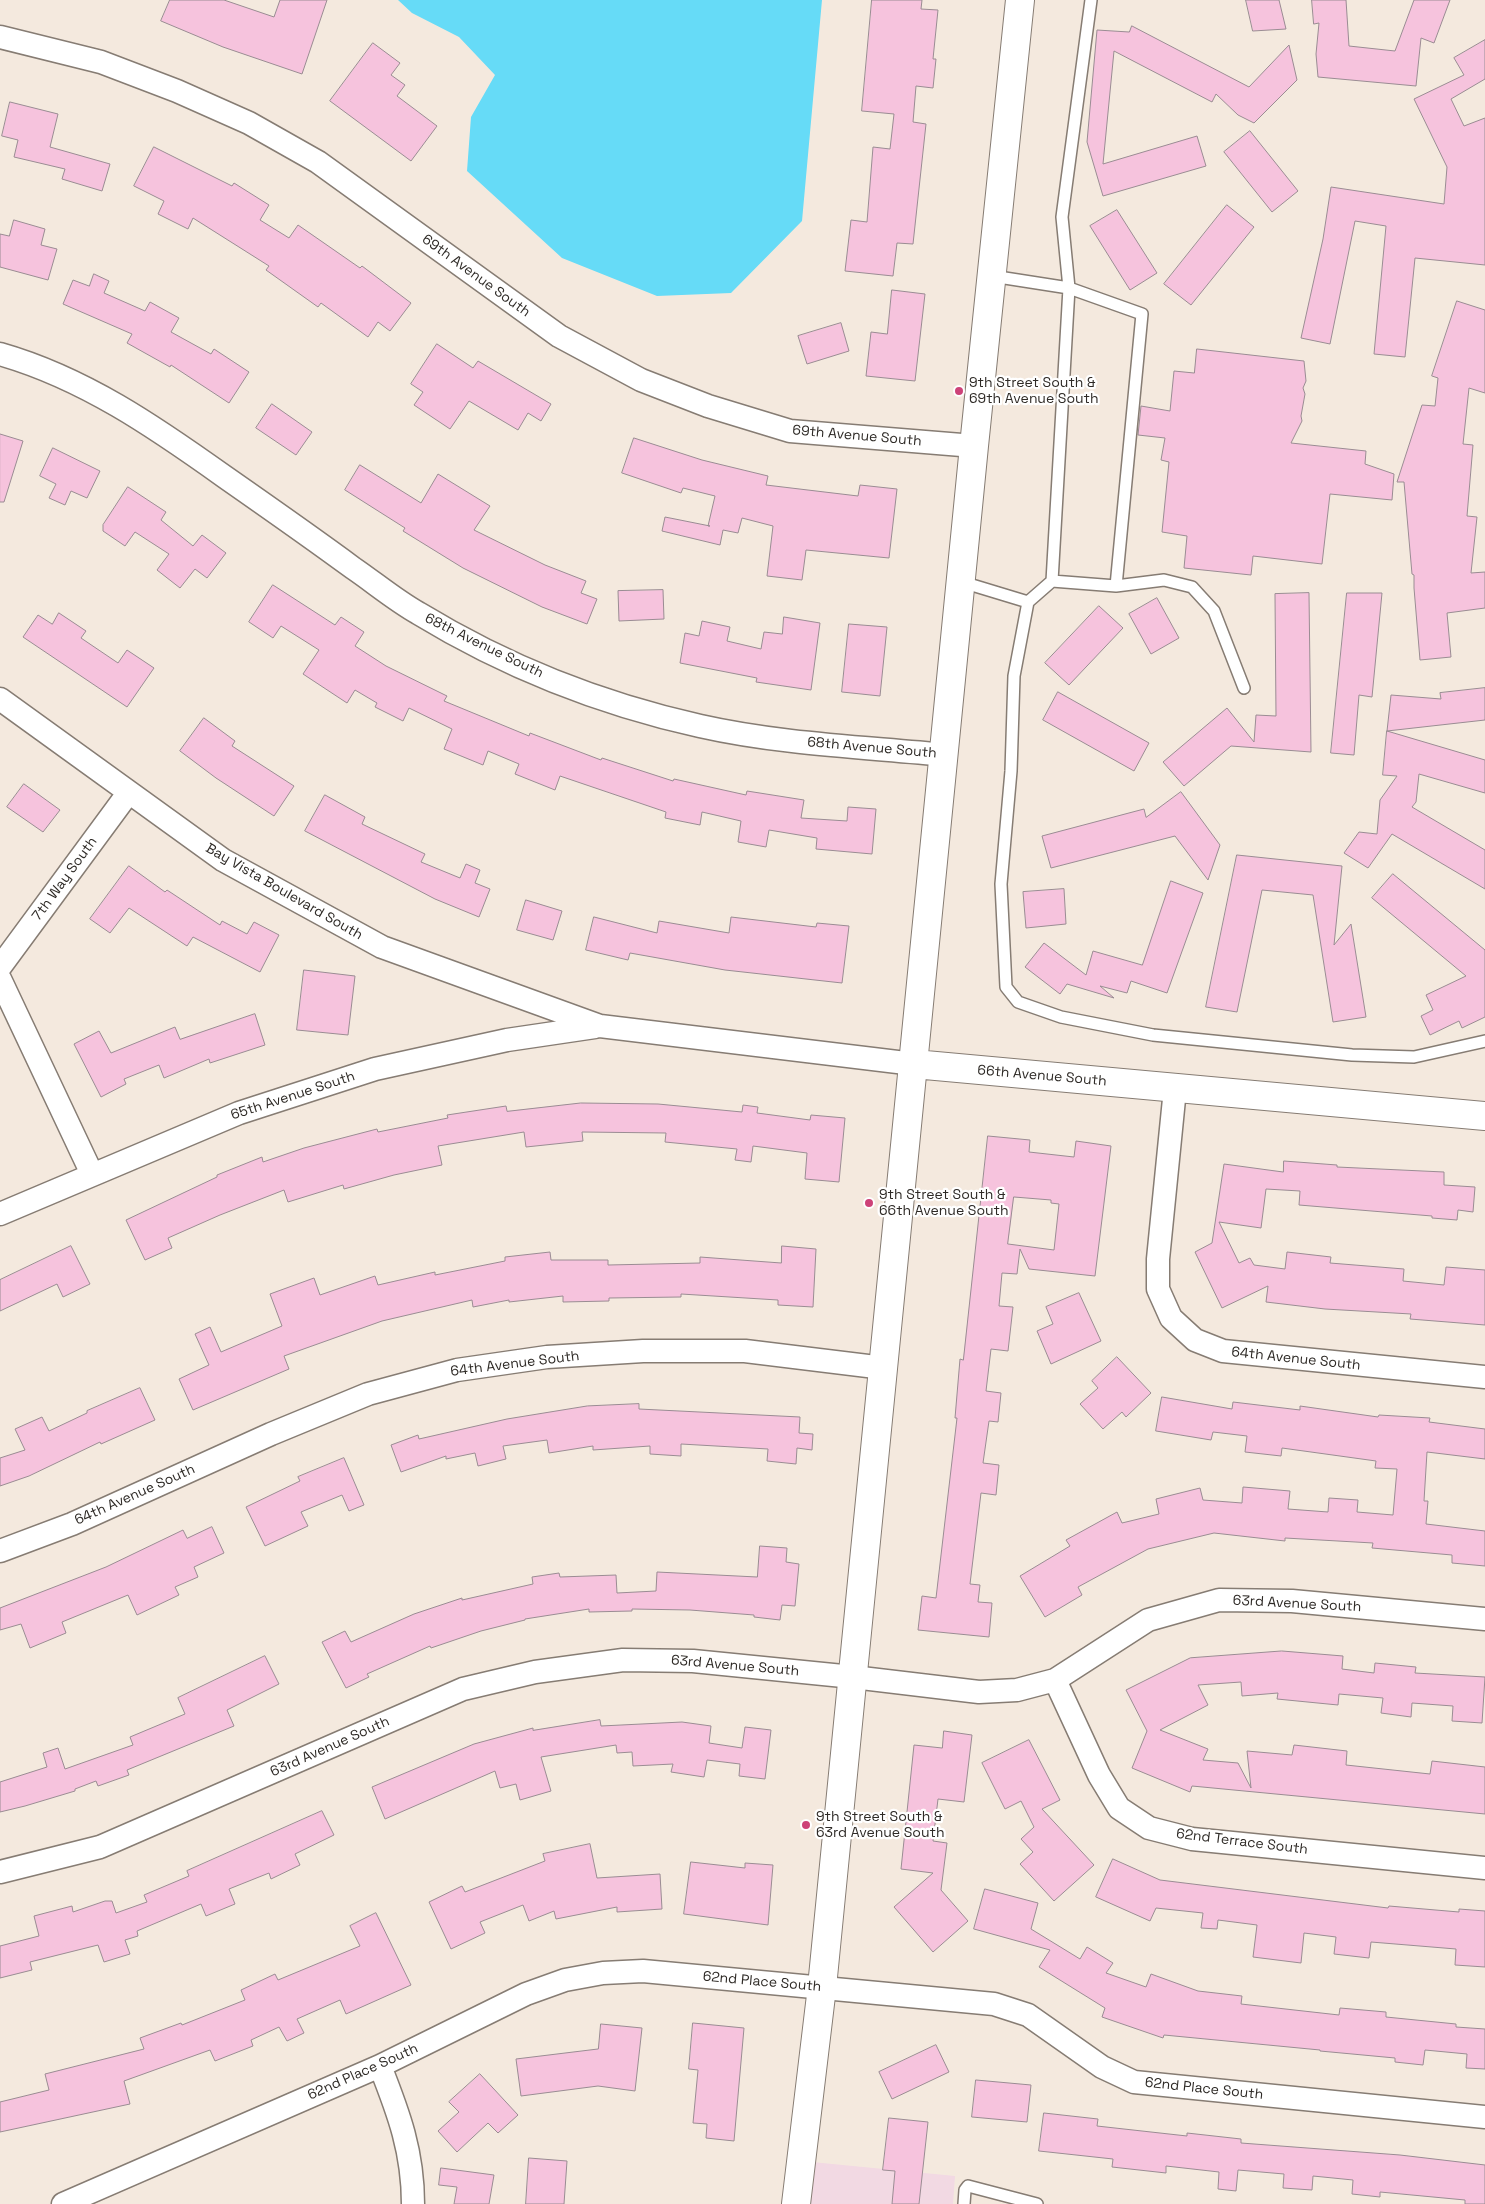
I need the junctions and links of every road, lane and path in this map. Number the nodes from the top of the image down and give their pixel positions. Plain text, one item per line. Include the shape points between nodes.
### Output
1 (1020, 0) edge
2 (1091, 0) edge
3 (0, 37) edge
4 (992, 276) junction
5 (1069, 288) junction
6 (0, 354) edge
7 (974, 446) junction
8 (1052, 581) junction
9 (962, 582) junction
10 (1116, 586) junction
11 (1028, 602) junction
12 (1244, 688) dead end
13 (0, 699) edge
14 (945, 754) junction
15 (129, 792) junction
16 (0, 967) edge
17 (0, 979) edge
18 (600, 1026) junction
19 (1485, 1041) edge
20 (914, 1064) junction
21 (1175, 1088) junction
22 (1485, 1116) edge
23 (92, 1174) junction
24 (0, 1214) edge
25 (884, 1368) junction
26 (1485, 1377) edge
27 (0, 1551) edge
28 (1485, 1619) edge
29 (853, 1677) junction
30 (1055, 1680) junction
31 (1485, 1868) edge
32 (0, 1872) edge
33 (822, 1987) junction
34 (380, 2066) junction
35 (1485, 2117) edge
36 (63, 2204) edge
37 (413, 2204) edge
38 (796, 2204) edge
39 (964, 2204) edge
40 (1037, 2204) edge

1 - 4 street
2 - 5 lane via 1062,217
3 - 7 street, 69th Avenue South via 101,62 249,123 318,162 559,336 640,380 708,406 790,431
4 - 5 lane
4 - 7 street
5 - 8 lane
5 - 10 lane via 1142,314
6 - 14 street, 68th Avenue South via 87,388 156,427 416,613 557,682 611,703 702,726 790,740
7 - 9 street
8 - 10 lane
8 - 11 lane
9 - 11 lane
9 - 14 street
10 - 12 lane via 1164,580 1192,587 1214,611
11 - 19 lane via 1014,676 1011,771 1001,884 1006,987 1018,1002 1061,1017 1153,1035 1352,1055 1414,1057
13 - 15 street, Bay Vista Boulevard South
14 - 20 street
15 - 16 street, 7th Way South
15 - 18 street, Bay Vista Boulevard South via 223,860 382,947
17 - 23 street
18 - 20 street, 66th Avenue South
18 - 23 street, 65th Avenue South via 507,1040 375,1069 239,1113
20 - 21 street, 66th Avenue South
20 - 25 street
21 - 22 street, 66th Avenue South
21 - 26 street, 64th Avenue South via 1158,1259 1158,1289 1177,1324 1195,1340 1223,1351
23 - 24 street, 65th Avenue South
25 - 27 street, 64th Avenue South via 745,1351 643,1351 547,1357 457,1370 368,1394 72,1524
25 - 29 street
28 - 30 street, 63rd Avenue South via 1292,1601 1219,1600 1148,1620
29 - 30 street, 63rd Avenue South via 979,1692 1017,1690
29 - 32 street, 63rd Avenue South via 684,1660 623,1660 535,1672 463,1689 100,1847
29 - 33 street
30 - 31 street, 62nd Terrace South via 1119,1808 1149,1828 1192,1839
33 - 34 street, 62nd Place South via 643,1970 603,1973 565,1980 526,1994
33 - 35 street, 62nd Place South via 994,2004 1028,2015 1102,2067 1134,2082
33 - 38 street
34 - 36 street, 62nd Place South
34 - 37 street via 402,2123 413,2175
39 - 40 lane via 968,2186

